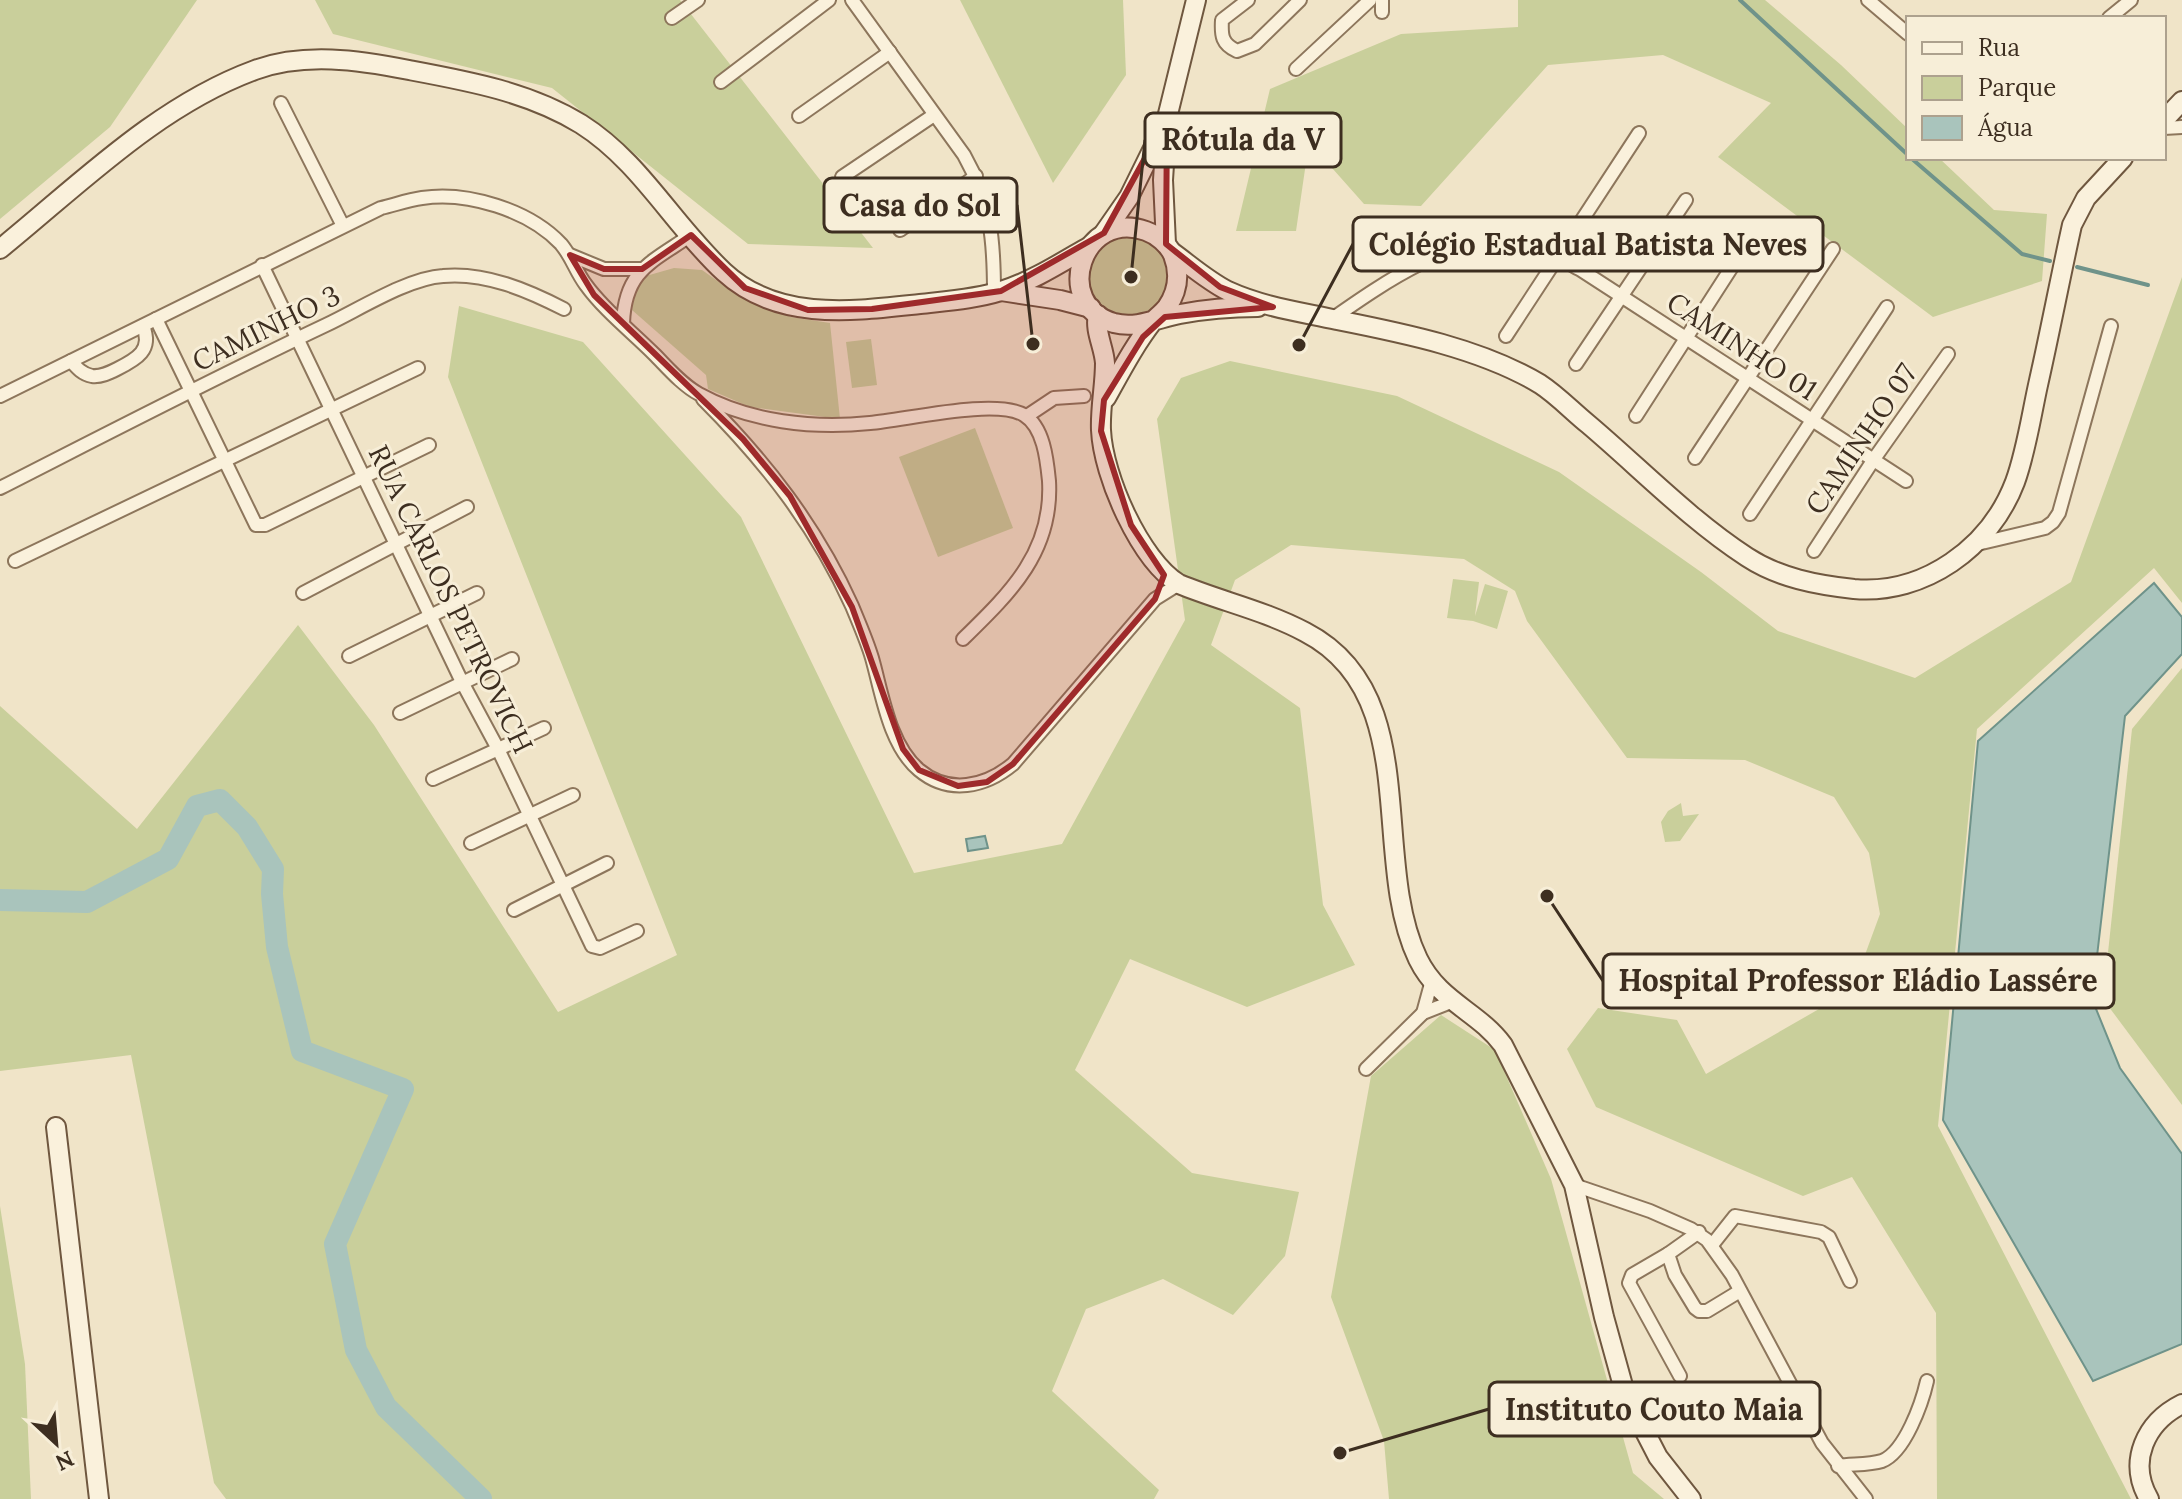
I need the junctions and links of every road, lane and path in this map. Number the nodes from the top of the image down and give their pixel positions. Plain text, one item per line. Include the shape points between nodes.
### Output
1 (698, 0) edge
2 (829, 0) edge
3 (852, 0) edge
4 (1196, 0) edge
5 (1248, 0) edge
6 (1300, 0) edge
7 (1370, 0) edge
8 (1868, 0) edge
9 (2131, 0) edge
10 (2111, 16) edge
11 (672, 18) dead end
12 (1906, 32) edge
13 (890, 52) junction
14 (1296, 69) dead end
15 (721, 82) dead end
16 (2182, 101) edge
17 (281, 103) dead end
18 (934, 115) junction
19 (799, 116) dead end
20 (1167, 118) junction
21 (2166, 118) edge
22 (1639, 133) dead end
23 (2119, 160) edge
24 (976, 176) junction
25 (842, 177) dead end
26 (1686, 200) dead end
27 (343, 226) junction
28 (900, 230) dead end
29 (1104, 233) junction
30 (691, 235) junction
31 (1746, 245) dead end
32 (1090, 246) junction
33 (1169, 248) junction
34 (0, 249) edge
35 (1833, 249) dead end
36 (570, 255) junction
37 (1558, 258) junction
38 (262, 265) junction
39 (642, 269) junction
40 (997, 292) junction
41 (1621, 298) junction
42 (1273, 307) junction
43 (1887, 307) dead end
44 (564, 309) dead end
45 (1094, 312) junction
46 (156, 319) junction
47 (1332, 319) junction
48 (1154, 321) junction
49 (623, 323) junction
50 (143, 326) junction
51 (2111, 326) dead end
52 (1506, 336) dead end
53 (296, 339) junction
54 (1685, 339) junction
55 (1948, 354) dead end
56 (71, 361) junction
57 (1576, 364) dead end
58 (418, 368) dead end
59 (1748, 379) junction
60 (190, 391) junction
61 (698, 394) junction
62 (0, 396) edge
63 (1084, 396) dead end
64 (1104, 400) junction
65 (331, 410) junction
66 (1027, 416) junction
67 (1636, 416) dead end
68 (1813, 420) junction
69 (429, 445) dead end
70 (1695, 458) dead end
71 (1874, 459) junction
72 (224, 461) junction
73 (364, 476) junction
74 (1906, 481) dead end
75 (0, 488) edge
76 (467, 507) dead end
77 (1750, 514) dead end
78 (397, 545) junction
79 (1973, 545) junction
80 (1814, 551) dead end
81 (15, 561) dead end
82 (1172, 579) junction
83 (303, 593) dead end
84 (477, 593) dead end
85 (431, 614) junction
86 (963, 639) dead end
87 (349, 656) dead end
88 (512, 659) dead end
89 (462, 682) junction
90 (400, 713) dead end
91 (544, 728) dead end
92 (498, 749) junction
93 (433, 779) dead end
94 (573, 795) dead end
95 (531, 816) junction
96 (471, 843) dead end
97 (607, 863) dead end
98 (565, 885) junction
99 (514, 910) dead end
100 (637, 931) dead end
101 (1432, 980) junction
102 (1451, 1002) junction
103 (1423, 1013) junction
104 (1366, 1069) dead end
105 (56, 1127) dead end
106 (1574, 1185) junction
107 (1699, 1232) junction
108 (1712, 1245) junction
109 (1668, 1254) junction
110 (1850, 1281) dead end
111 (1740, 1291) junction
112 (1680, 1376) dead end
113 (1927, 1381) dead end
114 (2182, 1404) edge
115 (1838, 1466) junction
116 (2140, 1477) junction
117 (99, 1499) edge
118 (1691, 1499) edge
119 (1866, 1499) edge
120 (2138, 1499) edge
121 (2149, 1499) edge

1 - 11 street
2 - 15 street
3 - 13 street
4 - 20 main road
5 - 6 street via 1222,20 1221,35 1237,51 1255,44
7 - 14 street
8 - 12 street
9 - 10 street
13 - 18 street
13 - 19 street
16 - 21 main road
17 - 27 street
18 - 24 street
18 - 25 street
20 - 29 main road via 1129,197
20 - 33 main road via 1163,180
22 - 37 street
23 - 79 main road via 2086,198 2072,225 2019,469 1993,521
24 - 28 street
24 - 40 street via 991,222
26 - 41 street
27 - 36 street via 399,203 448,197 530,220
27 - 38 street
29 - 32 main road
29 - 33 main road via 1137,228
30 - 34 main road via 623,157 561,113 483,84 380,64 306,60 258,69 186,104
30 - 39 street
30 - 40 main road via 745,288 808,310 872,309
31 - 54 street
32 - 40 main road
32 - 45 main road via 1079,270 1083,297
33 - 42 main road via 1220,287
33 - 48 main road via 1177,270 1176,289
35 - 59 street
36 - 39 street via 604,269
36 - 49 street via 585,285
37 - 41 street, CAMINHO 01
37 - 47 street, CAMINHO 01 via 1519,242 1465,245 1379,288
37 - 52 street
38 - 46 street
38 - 53 street, RUA CARLOS PETROVICH
39 - 49 street via 625,295
40 - 45 main road via 1060,300
41 - 54 street, CAMINHO 01
41 - 57 street
42 - 47 main road
42 - 48 main road via 1204,309
43 - 68 street
44 - 53 street, CAMINHO 3 via 508,284 443,275 416,282
45 - 48 main road via 1112,323
45 - 64 main road via 1104,353
46 - 50 street
46 - 60 street
47 - 79 main road via 1451,348 1540,384 1705,525 1777,573 1831,586 1887,589 1928,577
48 - 64 main road
49 - 61 street
50 - 56 street
50 - 56 street via 146,347 116,369 93,376
51 - 79 street via 2059,513 2045,528
53 - 60 street, CAMINHO 3
53 - 65 street, RUA CARLOS PETROVICH
54 - 59 street, CAMINHO 01
54 - 67 street
55 - 71 street, CAMINHO 07
56 - 62 street
58 - 65 street
59 - 68 street, CAMINHO 01
59 - 70 street
60 - 72 street
60 - 75 street, CAMINHO 3
61 - 66 street via 752,414 801,424 870,423 998,407
61 - 82 street via 768,468 818,538 871,653 903,749 919,770 937,781 978,784 1013,764
63 - 66 street via 1054,398
64 - 82 main road via 1101,431 1110,471 1141,544
65 - 72 street
65 - 73 street, RUA CARLOS PETROVICH
66 - 86 street via 1041,438 1047,462 1045,530 1004,599
68 - 71 street, CAMINHO 01
68 - 77 street
69 - 73 street
71 - 74 street, CAMINHO 01
71 - 80 street, CAMINHO 07
72 - 73 street via 256,525
72 - 81 street
73 - 78 street, RUA CARLOS PETROVICH
76 - 78 street
78 - 83 street
78 - 85 street, RUA CARLOS PETROVICH
82 - 101 main road via 1306,632 1361,683 1379,722 1409,934
84 - 85 street
85 - 87 street
85 - 89 street, RUA CARLOS PETROVICH
88 - 89 street
89 - 90 street
89 - 92 street, RUA CARLOS PETROVICH
91 - 92 street
92 - 93 street
92 - 95 street, RUA CARLOS PETROVICH
94 - 95 street
95 - 96 street
95 - 98 street, RUA CARLOS PETROVICH
97 - 98 street
98 - 99 street
98 - 100 street, RUA CARLOS PETROVICH via 592,946 600,948
101 - 102 main road
101 - 103 street
102 - 103 street
102 - 106 main road via 1503,1045
103 - 104 street
105 - 117 main road
106 - 107 street
106 - 118 main road via 1625,1393 1658,1457
107 - 108 street
107 - 109 street
108 - 110 street via 1735,1216 1821,1232 1829,1237
108 - 111 street
109 - 111 street via 1699,1311
109 - 112 street via 1632,1275 1629,1283
111 - 115 street
113 - 115 street via 1922,1405 1896,1450 1880,1461
114 - 116 main road via 2152,1426 2139,1459
115 - 119 street
116 - 120 main road
116 - 121 main road

